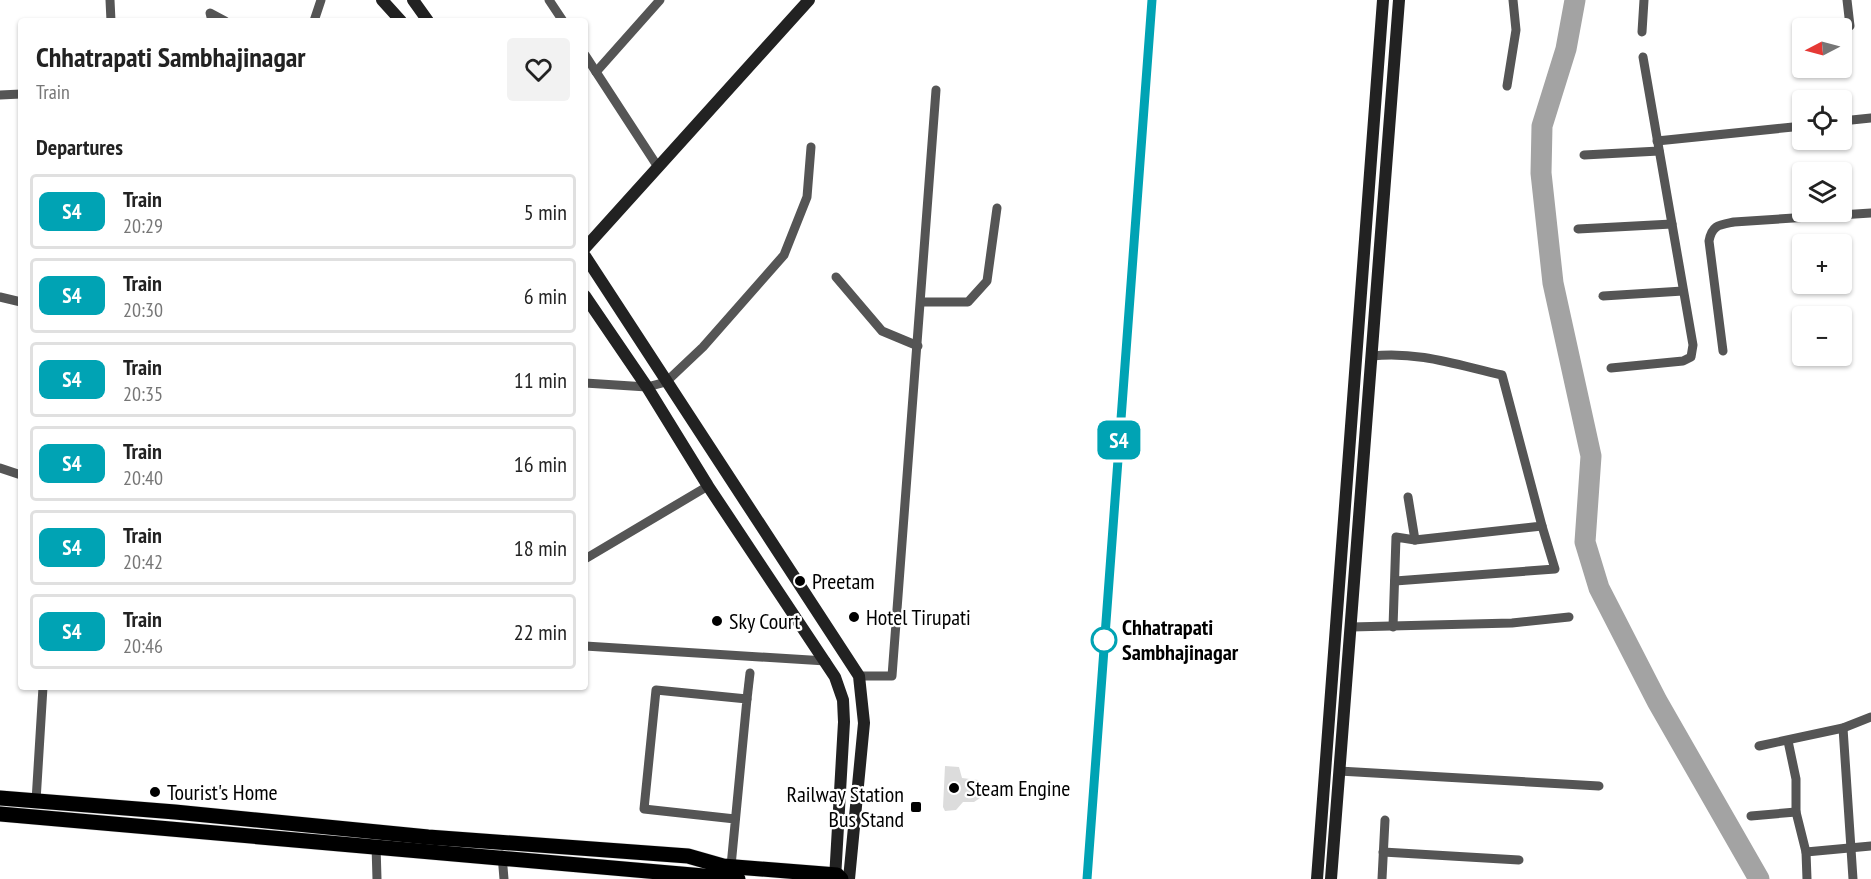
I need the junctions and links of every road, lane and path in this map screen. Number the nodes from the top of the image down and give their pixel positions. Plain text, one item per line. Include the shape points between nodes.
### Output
1 (110, 0) edge
2 (321, 0) edge
3 (382, 0) edge
4 (413, 0) edge
5 (549, 0) edge
6 (660, 0) edge
7 (809, 0) edge
8 (1383, 0) edge
9 (1399, 0) edge
10 (1513, 0) edge
11 (1644, 0) edge
12 (1847, 0) edge
13 (111, 18) edge
14 (211, 18) edge
15 (219, 18) edge
16 (315, 18) edge
17 (397, 18) edge
18 (426, 18) edge
19 (561, 18) edge
20 (1849, 18) edge
21 (1642, 32) dead end
22 (1643, 57) dead end
23 (588, 60) edge
24 (596, 72) junction
25 (1507, 86) dead end
26 (936, 90) dead end
27 (1871, 118) edge
28 (1852, 120) edge
29 (1792, 128) edge
30 (1658, 146) junction
31 (811, 147) dead end
32 (1584, 155) dead end
33 (658, 167) junction
34 (997, 208) dead end
35 (1871, 213) edge
36 (1672, 224) junction
37 (1578, 229) dead end
38 (588, 245) edge
39 (588, 261) edge
40 (836, 277) dead end
41 (1683, 291) junction
42 (1603, 296) dead end
43 (0, 297) edge
44 (588, 300) edge
45 (18, 301) edge
46 (921, 302) junction
47 (918, 346) junction
48 (1722, 351) dead end
49 (1372, 356) junction
50 (1611, 368) dead end
51 (666, 382) junction
52 (588, 383) edge
53 (647, 387) junction
54 (0, 468) edge
55 (18, 474) edge
56 (708, 486) junction
57 (1408, 497) dead end
58 (1542, 526) junction
59 (1414, 540) junction
60 (588, 557) edge
61 (1395, 580) junction
62 (1569, 617) dead end
63 (1351, 627) junction
64 (1393, 627) junction
65 (588, 646) edge
66 (826, 661) junction
67 (750, 673) dead end
68 (859, 676) junction
69 (43, 690) edge
70 (747, 699) junction
71 (1871, 717) edge
72 (1843, 728) junction
73 (1788, 741) junction
74 (1759, 746) dead end
75 (1339, 771) junction
76 (1599, 786) dead end
77 (0, 798) edge
78 (36, 801) junction
79 (67, 803) junction
80 (1796, 812) junction
81 (0, 814) edge
82 (1751, 816) dead end
83 (735, 819) junction
84 (66, 820) junction
85 (1385, 820) dead end
86 (248, 827) junction
87 (376, 845) junction
88 (1871, 846) edge
89 (1852, 849) junction
90 (502, 850) junction
91 (608, 850) junction
92 (1383, 852) junction
93 (1806, 852) junction
94 (688, 856) junction
95 (1519, 860) dead end
96 (596, 873) edge
97 (734, 873) edge
98 (686, 876) edge
99 (841, 878) edge
100 (376, 879) edge
101 (504, 879) edge
102 (1317, 879) edge
103 (1331, 879) edge
104 (1382, 879) edge
105 (1807, 879) edge
106 (1853, 879) edge

1 - 13 street
2 - 16 street
3 - 17 street
4 - 18 street
5 - 19 street
6 - 24 street
7 - 33 street
8 - 102 street
9 - 49 street
10 - 25 street via 1516,30
11 - 21 street
12 - 20 street
14 - 15 street via 210,13
22 - 30 street
23 - 24 street
24 - 33 street
26 - 46 street
27 - 28 street
29 - 30 street
30 - 32 street
30 - 36 street
31 - 51 street via 807,197 784,255 726,323
33 - 38 street
34 - 46 street via 987,281 968,303
35 - 48 street via 1734,222 1711,230
36 - 37 street
36 - 41 street
39 - 51 street
40 - 47 street via 882,331
41 - 42 street
41 - 50 street via 1693,345 1691,357
43 - 45 street
44 - 53 street
46 - 47 street
47 - 68 street via 892,676
49 - 58 street via 1431,356 1502,375
49 - 63 street
51 - 53 street
51 - 68 street
52 - 53 street
53 - 56 street
54 - 55 street
56 - 60 street
56 - 66 street
57 - 59 street
58 - 59 street
58 - 61 street via 1555,569
59 - 61 street via 1396,537
61 - 64 street
62 - 64 street
63 - 64 street
63 - 75 street
65 - 66 street
66 - 99 street via 839,688 844,722
67 - 70 street
68 - 99 street via 864,723
69 - 78 street
70 - 83 street
70 - 83 street via 656,690 645,797 644,809
71 - 72 street
72 - 73 street
72 - 89 street
73 - 74 street
73 - 80 street via 1796,779
75 - 76 street
75 - 103 street
77 - 78 main road
78 - 79 main road
79 - 84 main road
79 - 86 main road
80 - 82 street
80 - 93 street
81 - 84 main road
83 - 97 street
84 - 86 main road
85 - 92 street
86 - 87 main road
86 - 90 main road
87 - 90 main road
87 - 100 street
88 - 89 street
89 - 93 street
89 - 106 street
90 - 91 main road
90 - 96 main road
90 - 101 street
91 - 94 main road
91 - 96 street
92 - 95 street
92 - 104 street
93 - 105 street
94 - 97 main road
94 - 98 street
96 - 98 main road
97 - 98 main road
97 - 99 main road

